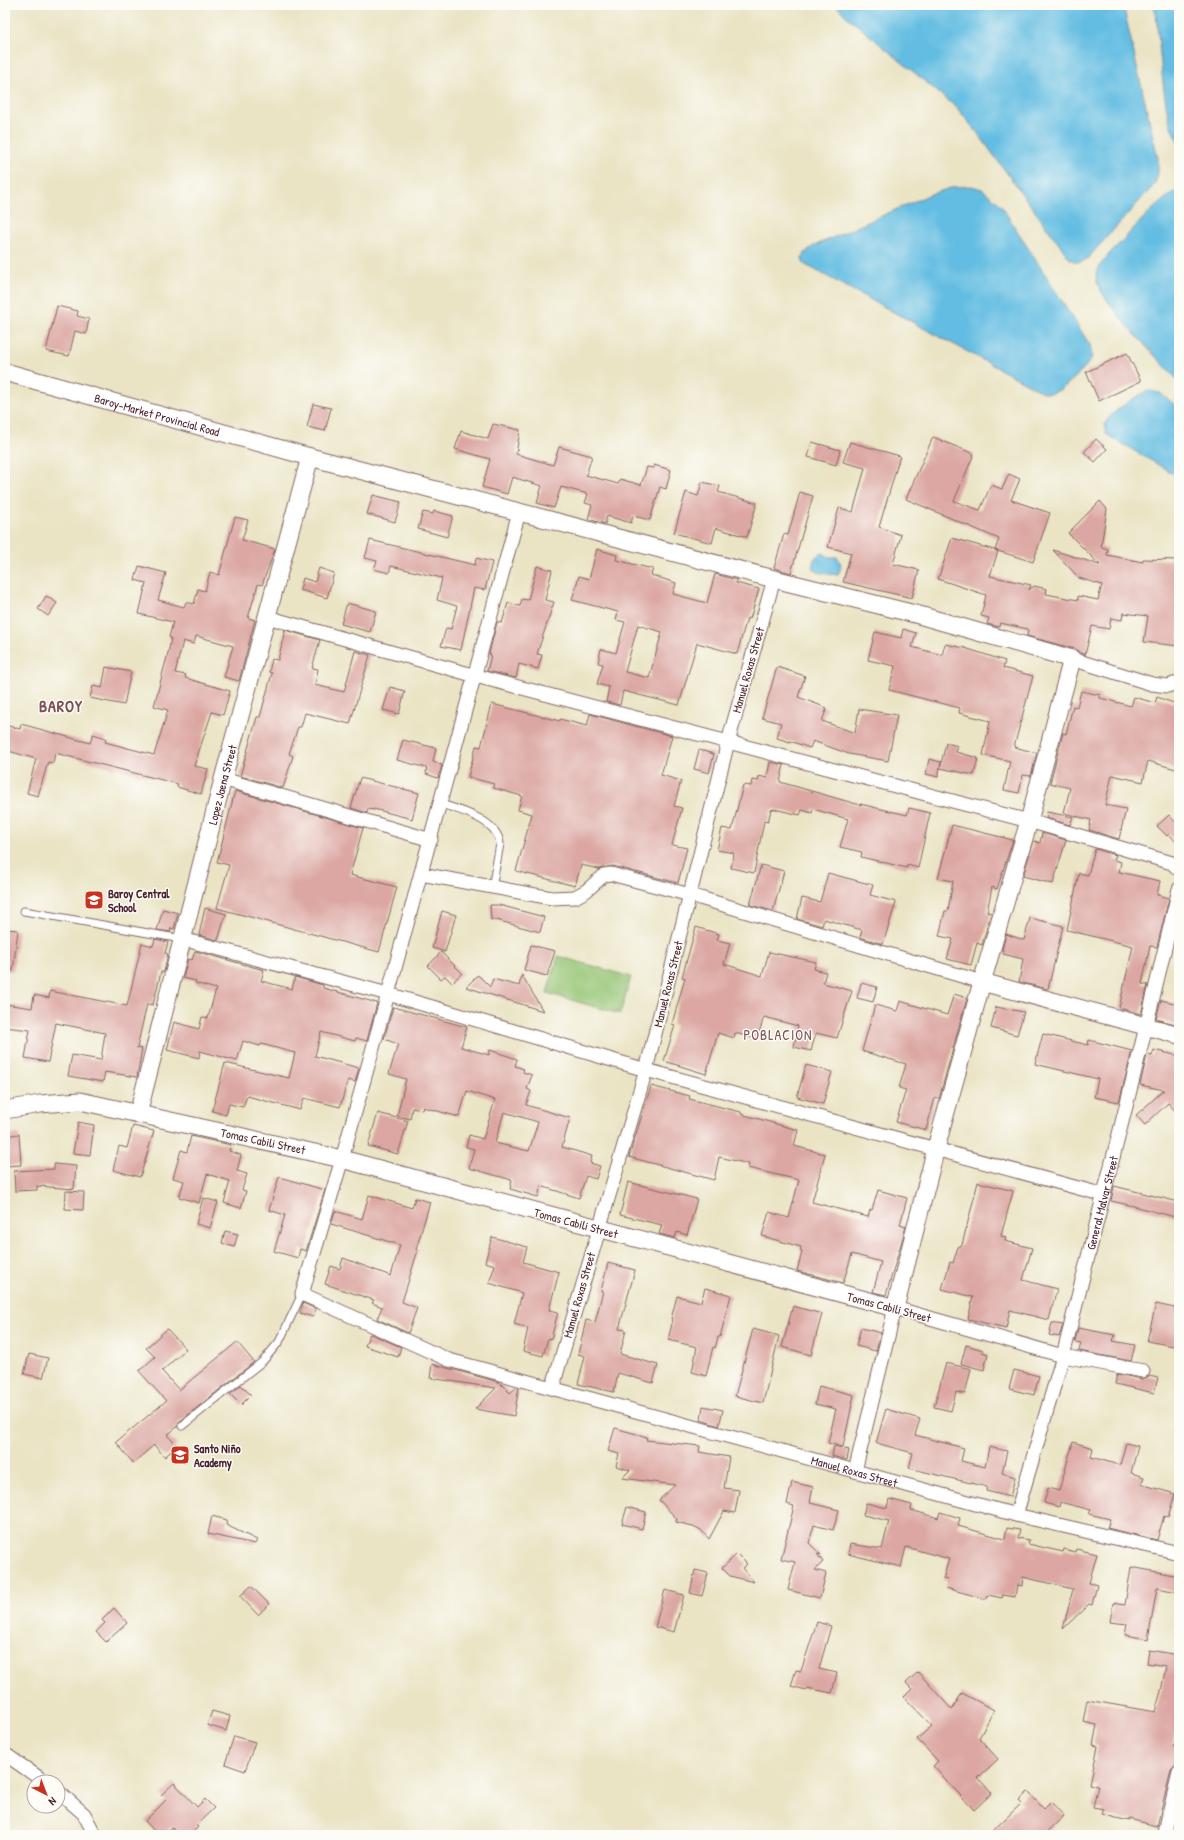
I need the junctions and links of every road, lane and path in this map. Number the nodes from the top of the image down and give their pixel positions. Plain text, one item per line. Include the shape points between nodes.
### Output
1 (5, 372) edge
2 (310, 457) junction
3 (519, 512) junction
4 (774, 579) junction
5 (267, 617) junction
6 (1072, 659) junction
7 (476, 676) junction
8 (1179, 682) edge
9 (728, 742) junction
10 (223, 779) junction
11 (441, 804) junction
12 (1029, 820) junction
13 (431, 840) junction
14 (1179, 869) edge
15 (421, 874) junction
16 (492, 888) junction
17 (1179, 889) edge
18 (690, 895) junction
19 (24, 911) dead end
20 (182, 939) junction
21 (982, 982) junction
22 (388, 994) junction
23 (1146, 1026) junction
24 (1179, 1036) edge
25 (646, 1070) junction
26 (5, 1110) edge
27 (138, 1114) junction
28 (936, 1148) junction
29 (342, 1159) junction
30 (1104, 1195) junction
31 (598, 1229) junction
32 (302, 1294) junction
33 (895, 1308) junction
34 (1063, 1356) junction
35 (1144, 1371) dead end
36 (555, 1389) junction
37 (182, 1426) dead end
38 (855, 1471) junction
39 (1016, 1514) junction
40 (1179, 1553) edge
41 (5, 1754) edge
42 (1179, 1773) edge
43 (34, 1774) edge
44 (66, 1797) edge
45 (95, 1835) edge
46 (1164, 1835) edge

1 - 2 street, Baroy-Market Provincial Road
2 - 3 street, Baroy-Market Provincial Road
2 - 5 street, Lopez Jaena Street
3 - 4 street, Baroy-Market Provincial Road
3 - 7 street
4 - 6 street, Baroy-Market Provincial Road via 919,615
4 - 9 street, Manuel Roxas Street
5 - 7 street
5 - 10 street, Lopez Jaena Street
6 - 8 street via 1152,684 1168,686
6 - 12 street
7 - 9 street
7 - 11 street
9 - 12 street
9 - 18 street, Manuel Roxas Street
10 - 13 street
10 - 20 street, Lopez Jaena Street
11 - 13 street
11 - 16 lane via 472,815 489,825 500,838
12 - 14 street via 1172,863
12 - 21 street
13 - 15 street
15 - 16 street
15 - 22 street
16 - 18 street via 552,898 575,897 604,875 612,874
17 - 23 street, General Malvar Street
18 - 21 street
18 - 25 street, Manuel Roxas Street
19 - 20 lane
20 - 22 street
20 - 27 street, Lopez Jaena Street
21 - 23 street
21 - 28 street
22 - 25 street
22 - 29 street
23 - 24 street
23 - 30 street, General Malvar Street
25 - 28 street
25 - 31 street, Manuel Roxas Street
26 - 27 street, Tomas Cabili Street via 80,1101
27 - 29 street, Tomas Cabili Street
28 - 30 street
28 - 33 street
29 - 31 street, Tomas Cabili Street
29 - 32 street
30 - 34 street, General Malvar Street
31 - 33 street, Tomas Cabili Street
31 - 36 street, Manuel Roxas Street via 555,1379
32 - 36 street via 449,1360
32 - 37 lane via 279,1342 262,1361
33 - 34 street, Tomas Cabili Street
33 - 38 street
34 - 35 street, Tomas Cabili Street
34 - 39 street, General Malvar Street
36 - 38 street, Manuel Roxas Street
38 - 39 street, Manuel Roxas Street
39 - 40 street, Manuel Roxas Street
41 - 43 street
42 - 46 street
44 - 45 street via 84,1814

